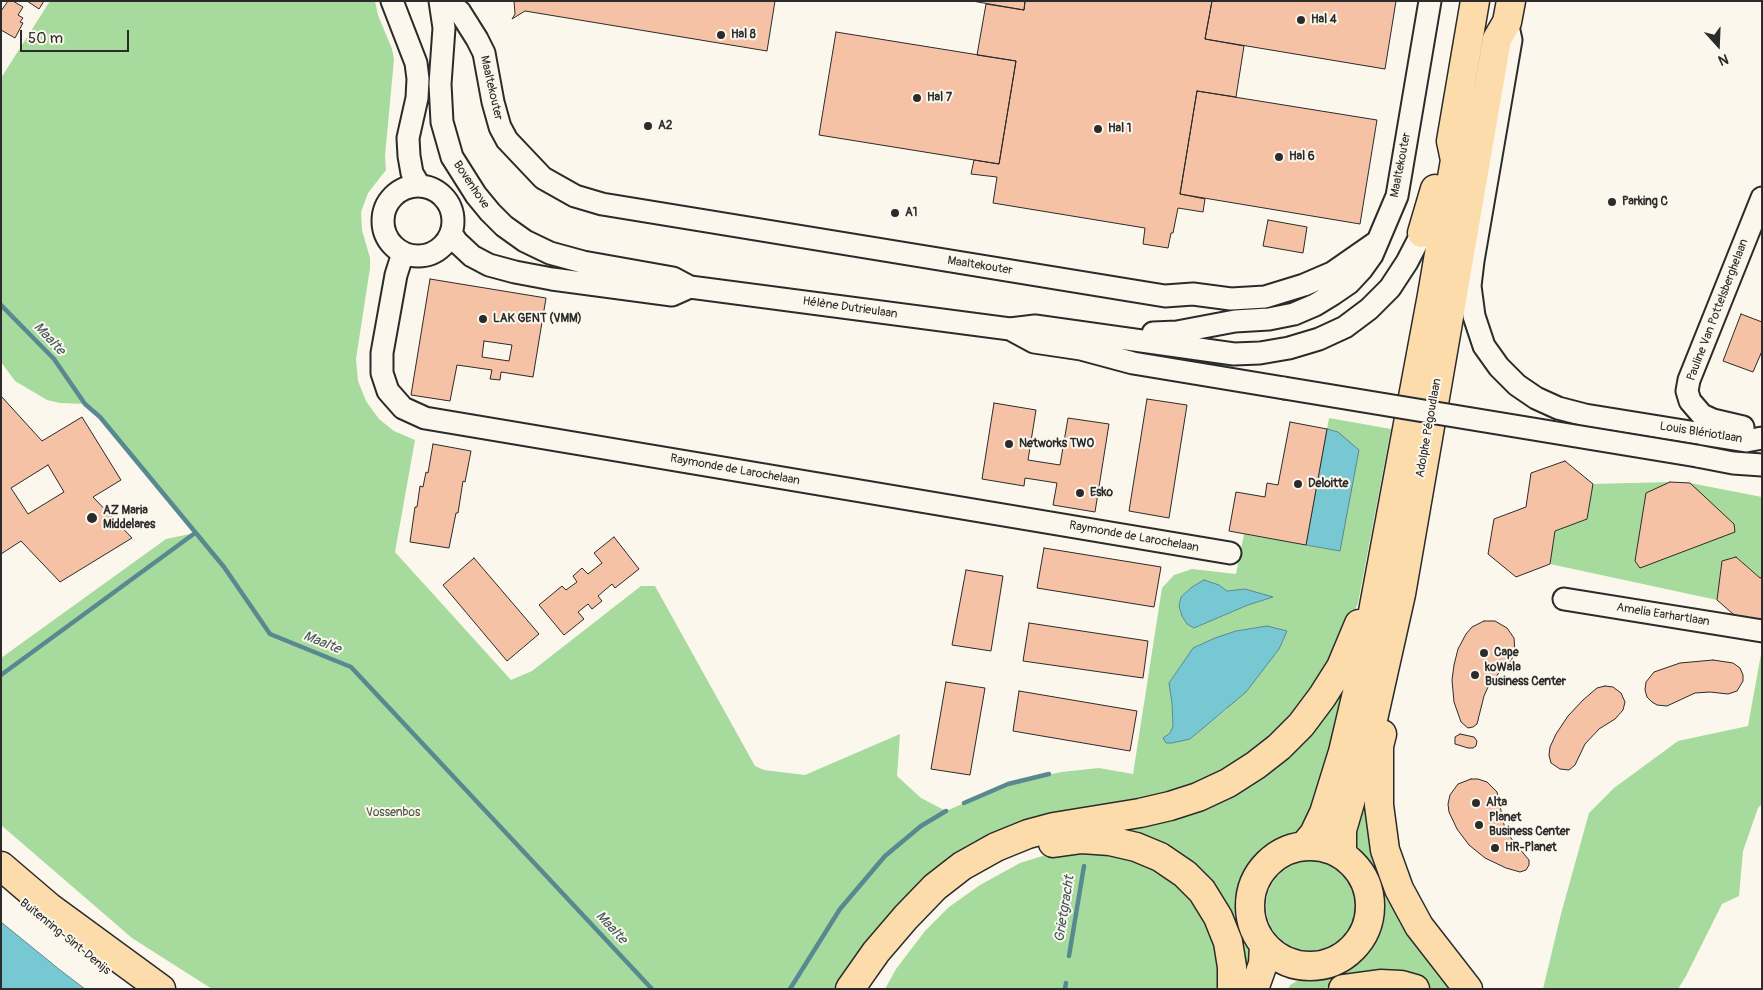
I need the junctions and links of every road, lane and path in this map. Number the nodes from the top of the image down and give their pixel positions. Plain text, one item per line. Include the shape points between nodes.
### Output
1 (392, 1) edge
2 (1430, 1) edge
3 (1475, 1) edge
4 (440, 2) edge
5 (1509, 12) edge
6 (1451, 141) junction
7 (418, 185) junction
8 (1762, 198) edge
9 (452, 233) junction
10 (1422, 233) joint
11 (1378, 241) junction
12 (403, 253) junction
13 (690, 286) junction
14 (1010, 330) junction
15 (1112, 337) junction
16 (1284, 388) joint
17 (1761, 438) edge
18 (1762, 464) edge
19 (1230, 553) dead end
20 (1564, 599) dead end
21 (1373, 615) junction
22 (1762, 631) edge
23 (1379, 694) junction
24 (1304, 846) junction
25 (1342, 854) junction
26 (1, 866) edge
27 (1, 885) edge
28 (1264, 945) junction
29 (1293, 964) junction
30 (130, 989) edge
31 (161, 989) edge
32 (850, 989) edge
33 (874, 989) edge
34 (1232, 989) edge
35 (1254, 989) edge
36 (1274, 989) edge
37 (1343, 989) edge
38 (1414, 989) edge
39 (1468, 989) edge

1 - 7 street via 416,63 417,98 408,138 408,156
2 - 11 street, Maaltekouter via 1397,196
3 - 6 highway, Adolphe Pégoudlaan
4 - 11 street, Maaltekouter via 460,12 484,53 493,102 507,140 543,178 575,196 602,204 1165,296 1265,297 1332,273
4 - 13 street, Bovenhove via 444,28 440,84 442,122 452,158 490,212 525,241 550,253 673,278
5 - 17 street, Louis Blériotlaan via 1511,40 1470,286 1474,316 1484,346 1498,367 1517,385 1558,408 1746,441
5 - 23 highway, Adolphe Pégoudlaan via 1496,39 1401,594
6 - 10 highway via 1441,159
6 - 21 highway, Adolphe Pégoudlaan via 1455,160
7 - 9 street via 440,192 448,200 454,222
7 - 12 street via 396,193 384,213 386,236
8 - 17 street, Pauline Van Pottelsberghelaan via 1687,391 1690,402 1702,415 1749,428
9 - 12 street via 437,251 414,256
9 - 13 street via 472,256 514,272 672,295
10 - 15 street via 1390,288 1345,327 1319,339 1289,348 1234,354
11 - 15 street via 1372,256 1349,283 1294,314 1177,332 1128,330
12 - 19 street, Raymonde de Larochelaan via 392,294 382,353 382,373 388,391 403,408 425,418
13 - 14 street, Hélène Dutrieulaan
14 - 15 street, Hélène Dutrieulaan via 1035,326
14 - 16 street, Hélène Dutrieulaan via 1034,342
16 - 18 street, Louis Blériotlaan, bridge via 1733,462
20 - 22 street, Amelia Earhartlaan
21 - 24 highway, Adolphe Pégoudlaan via 1343,752 1324,813
21 - 32 highway via 1358,625 1341,667 1307,718 1256,765 1198,797 1170,806 1054,827 996,847 962,866 935,887 906,916
23 - 25 highway, Adolphe Pégoudlaan via 1342,830
23 - 39 highway via 1385,717 1379,746 1379,806 1385,850 1399,889 1419,926
24 - 25 highway via 1324,847
24 - 28 highway via 1283,852 1266,865 1254,883 1250,905 1253,926
25 - 29 highway via 1358,868 1368,888 1371,909 1366,931 1354,949 1336,961 1315,967
26 - 31 highway via 49,907
27 - 30 highway, Buitenring-Sint-Denijs
28 - 29 highway via 1277,957
28 - 35 highway
29 - 36 highway
33 - 34 highway via 879,976 919,922 971,877 1030,849 1082,840 1110,841 1136,847 1160,857 1185,874 1202,891 1218,917 1228,942
37 - 38 highway via 1380,984

